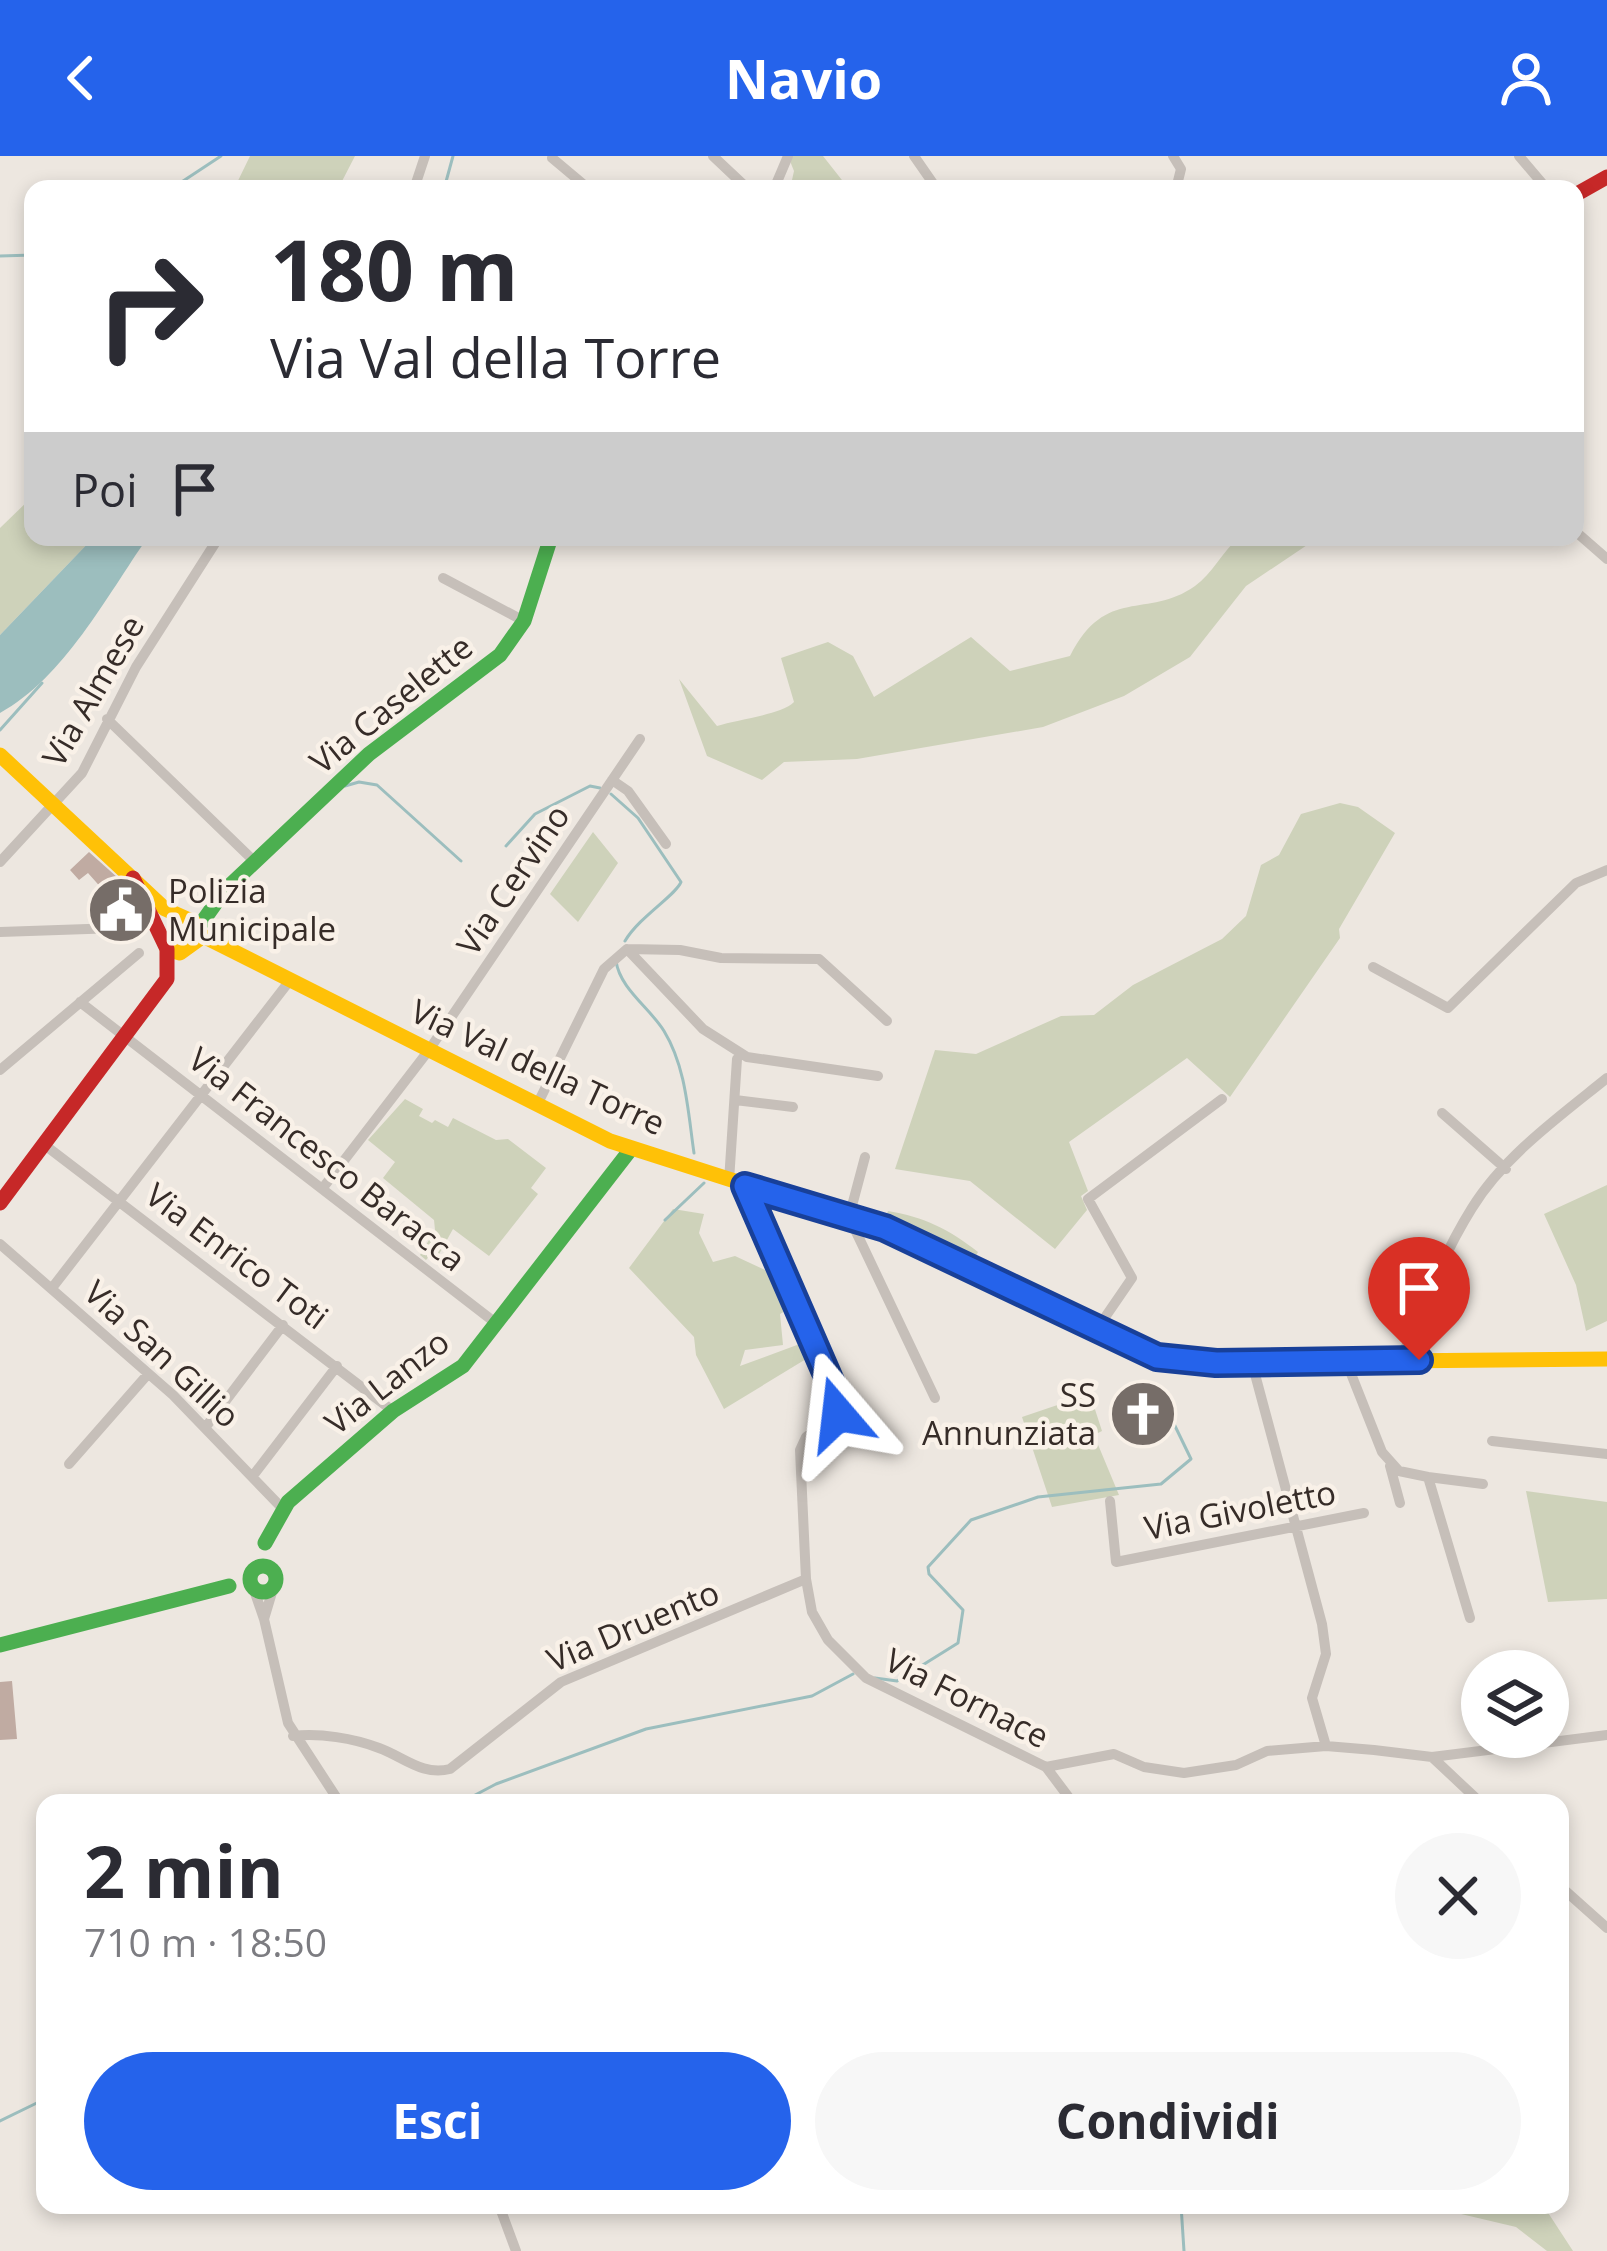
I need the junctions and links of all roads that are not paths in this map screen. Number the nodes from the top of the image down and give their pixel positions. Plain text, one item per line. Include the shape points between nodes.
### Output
1 (713, 156) edge
2 (1520, 156) edge
3 (552, 158) edge
4 (578, 180) edge
5 (738, 180) edge
6 (1540, 180) edge
7 (1584, 539) edge
8 (213, 546) edge
9 (548, 546) edge
10 (1607, 559) edge
11 (443, 578) dead end
12 (524, 621) junction
13 (107, 719) junction
14 (640, 739) dead end
15 (0, 755) edge
16 (612, 780) junction
17 (55, 804) junction
18 (666, 844) dead end
19 (0, 862) edge
20 (255, 862) junction
21 (1607, 870) edge
22 (133, 878) junction
23 (117, 928) dead end
24 (160, 931) junction
25 (0, 932) edge
26 (190, 932) junction
27 (166, 949) junction
28 (627, 949) junction
29 (139, 953) dead end
30 (1373, 967) dead end
31 (291, 979) junction
32 (80, 1002) junction
33 (887, 1021) dead end
34 (126, 1039) junction
35 (429, 1050) junction
36 (737, 1059) dead end
37 (0, 1070) edge
38 (878, 1076) dead end
39 (1607, 1078) edge
40 (201, 1095) junction
41 (1222, 1099) dead end
42 (735, 1100) junction
43 (537, 1105) junction
44 (793, 1107) dead end
45 (1442, 1113) dead end
46 (46, 1146) junction
47 (631, 1149) junction
48 (866, 1157) dead end
49 (1506, 1169) junction
50 (737, 1183) junction
51 (322, 1189) junction
52 (118, 1201) junction
53 (0, 1204) edge
54 (849, 1217) junction
55 (0, 1244) edge
56 (52, 1288) junction
57 (497, 1324) junction
58 (283, 1325) junction
59 (1096, 1329) junction
60 (1607, 1359) edge
61 (1400, 1360) junction
62 (1346, 1361) junction
63 (1252, 1363) junction
64 (337, 1366) junction
65 (148, 1374) junction
66 (935, 1398) dead end
67 (393, 1412) junction
68 (205, 1428) junction
69 (1492, 1441) dead end
70 (1607, 1454) edge
71 (1389, 1461) junction
72 (69, 1464) dead end
73 (252, 1477) junction
74 (1428, 1477) junction
75 (1483, 1484) dead end
76 (1110, 1501) dead end
77 (1400, 1503) dead end
78 (282, 1508) junction
79 (1364, 1513) dead end
80 (1298, 1526) junction
81 (257, 1578) junction
82 (806, 1579) junction
83 (273, 1588) joint
84 (1470, 1618) dead end
85 (264, 1619) junction
86 (0, 1645) edge
87 (1607, 1735) edge
88 (293, 1736) junction
89 (1326, 1746) junction
90 (1432, 1757) junction
91 (1046, 1767) junction
92 (334, 1794) edge
93 (1066, 1794) edge
94 (1471, 1794) edge
95 (1569, 1894) edge
96 (1607, 1928) edge
97 (502, 2214) edge
98 (516, 2251) edge

1 - 5 street
2 - 6 street
3 - 4 street
7 - 10 street
8 - 13 street, Via Almese
9 - 12 street, Via Caselette
11 - 12 street
12 - 20 street, Via Caselette via 489,666 382,742
13 - 17 street, Via Almese via 82,773
13 - 20 street
14 - 16 street, Via Cervino
15 - 17 street
16 - 18 street
16 - 35 street, Via Cervino
17 - 19 street, Via Almese
17 - 22 street
20 - 26 street, Via Caselette
21 - 30 street via 1576,883 1448,1008
22 - 24 street
22 - 26 street
23 - 25 street
24 - 26 street via 166,920
24 - 27 street
26 - 27 street
26 - 31 street, Via Val della Torre
26 - 34 street via 174,981
27 - 34 street via 167,979
28 - 33 street via 819,958
28 - 38 street via 704,1029 747,1057
28 - 43 street via 604,970
29 - 32 street
31 - 35 street, Via Val della Torre
31 - 40 street
32 - 34 street, Via Francesco Baracca
32 - 37 street
34 - 40 street, Via Francesco Baracca
34 - 46 street
35 - 43 street, Via Val della Torre
35 - 51 street, Via Cervino
36 - 42 street
39 - 49 street
40 - 51 street, Via Francesco Baracca
40 - 52 street
41 - 59 street via 1088,1198 1132,1278
42 - 44 street
42 - 50 street
43 - 47 street, Via Val della Torre
45 - 49 street
46 - 52 street, Via Enrico Toti
46 - 53 street
47 - 50 street, Via Val della Torre
47 - 57 street, Via Lanzo
48 - 54 street
49 - 61 street via 1474,1203
50 - 54 street, Via Val della Torre
50 - 82 street, Via Fornace via 839,1402 838,1414 800,1450
51 - 57 street, Via Francesco Baracca
52 - 56 street
52 - 58 street, Via Enrico Toti
54 - 59 street, Via Val della Torre
54 - 66 street
55 - 56 street, Via San Gillio
56 - 65 street, Via San Gillio
57 - 67 street, Via Lanzo via 459,1370
58 - 64 street, Via Enrico Toti
58 - 68 street
59 - 63 street, Via Val della Torre via 1157,1357
60 - 61 street, Via Val della Torre
61 - 62 street, Via Val della Torre
62 - 63 street, Via Val della Torre
62 - 71 street
63 - 80 street
64 - 67 street, Via Enrico Toti
64 - 73 street
65 - 68 street, Via San Gillio
65 - 72 street
67 - 78 street, Via Lanzo
68 - 73 street, Via San Gillio
69 - 70 street
71 - 74 street
71 - 77 street
73 - 78 street, Via San Gillio
74 - 75 street
74 - 84 street
76 - 80 street, Via Givoletto via 1116,1562
78 - 81 street, Via Lanzo
79 - 80 street, Via Givoletto
80 - 89 street via 1326,1654 1312,1698
81 - 83 street
81 - 85 street
81 - 86 street
82 - 88 street, Via Druento via 561,1682 450,1769 427,1772 362,1743
82 - 91 street, Via Fornace via 827,1640 866,1678
83 - 85 street
85 - 88 street
87 - 90 street
88 - 92 street
89 - 90 street
89 - 91 street via 1267,1751 1184,1773 1114,1754
90 - 94 street
91 - 93 street, Via Fornace
95 - 96 street
97 - 98 street

